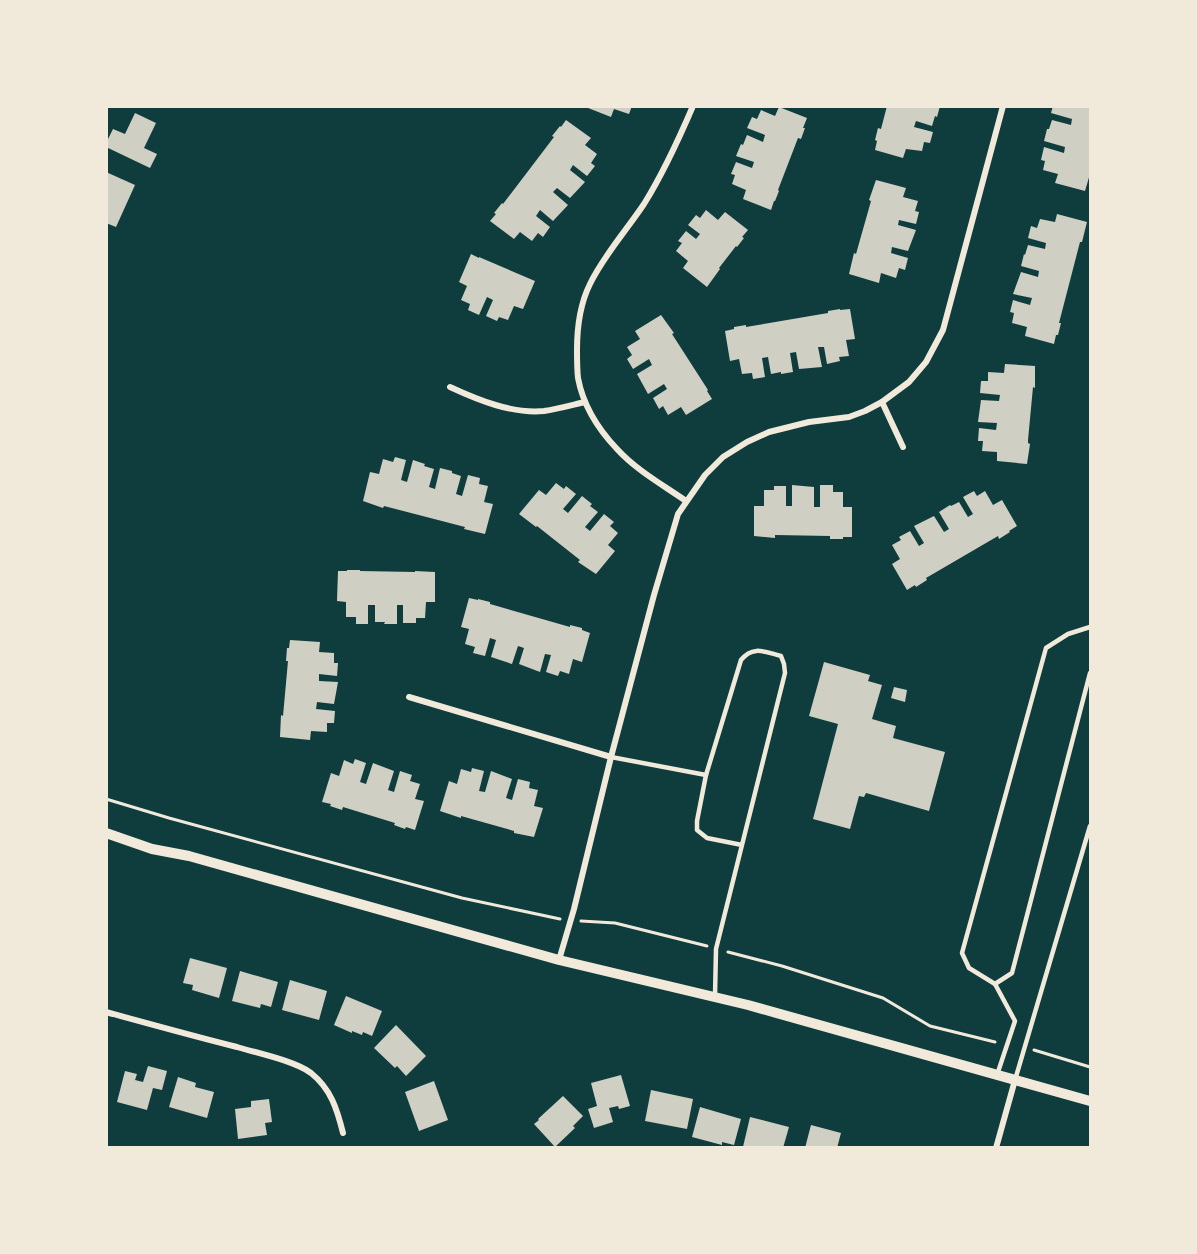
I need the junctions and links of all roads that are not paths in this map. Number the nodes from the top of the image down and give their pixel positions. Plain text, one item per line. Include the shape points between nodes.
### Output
1 (693, 106) edge
2 (1003, 106) edge
3 (450, 387) dead end
4 (585, 402) junction
5 (882, 402) junction
6 (903, 447) dead end
7 (686, 501) junction
8 (1090, 627) edge
9 (1090, 673) edge
10 (410, 697) dead end
11 (611, 757) junction
12 (706, 775) junction
13 (1090, 826) edge
14 (106, 833) edge
15 (742, 845) junction
16 (559, 960) junction
17 (995, 984) junction
18 (715, 997) junction
19 (106, 1012) edge
20 (997, 1075) junction
21 (1015, 1080) junction
22 (1090, 1101) edge
23 (343, 1133) dead end
24 (996, 1148) edge

1 - 4 street via 670,160 589,285 577,332 578,377
2 - 5 street via 943,330 926,362 909,382
3 - 4 street via 513,409 543,411
4 - 7 street via 617,450
5 - 6 street
5 - 7 street via 849,417 809,422 747,442 723,457
7 - 11 street via 678,514 654,595
8 - 17 lane via 1068,634 1046,648 962,953 969,968
9 - 17 lane via 1012,973
10 - 11 street
11 - 12 lane
11 - 16 street
12 - 15 lane via 697,830 707,838
12 - 15 lane via 741,660 755,650 781,656 785,673
13 - 21 lane
14 - 16 street
15 - 18 lane via 716,949
16 - 18 street
17 - 20 lane via 1015,1021
18 - 20 street
19 - 23 street via 294,1064 327,1088
20 - 21 street
21 - 22 street
21 - 24 street

